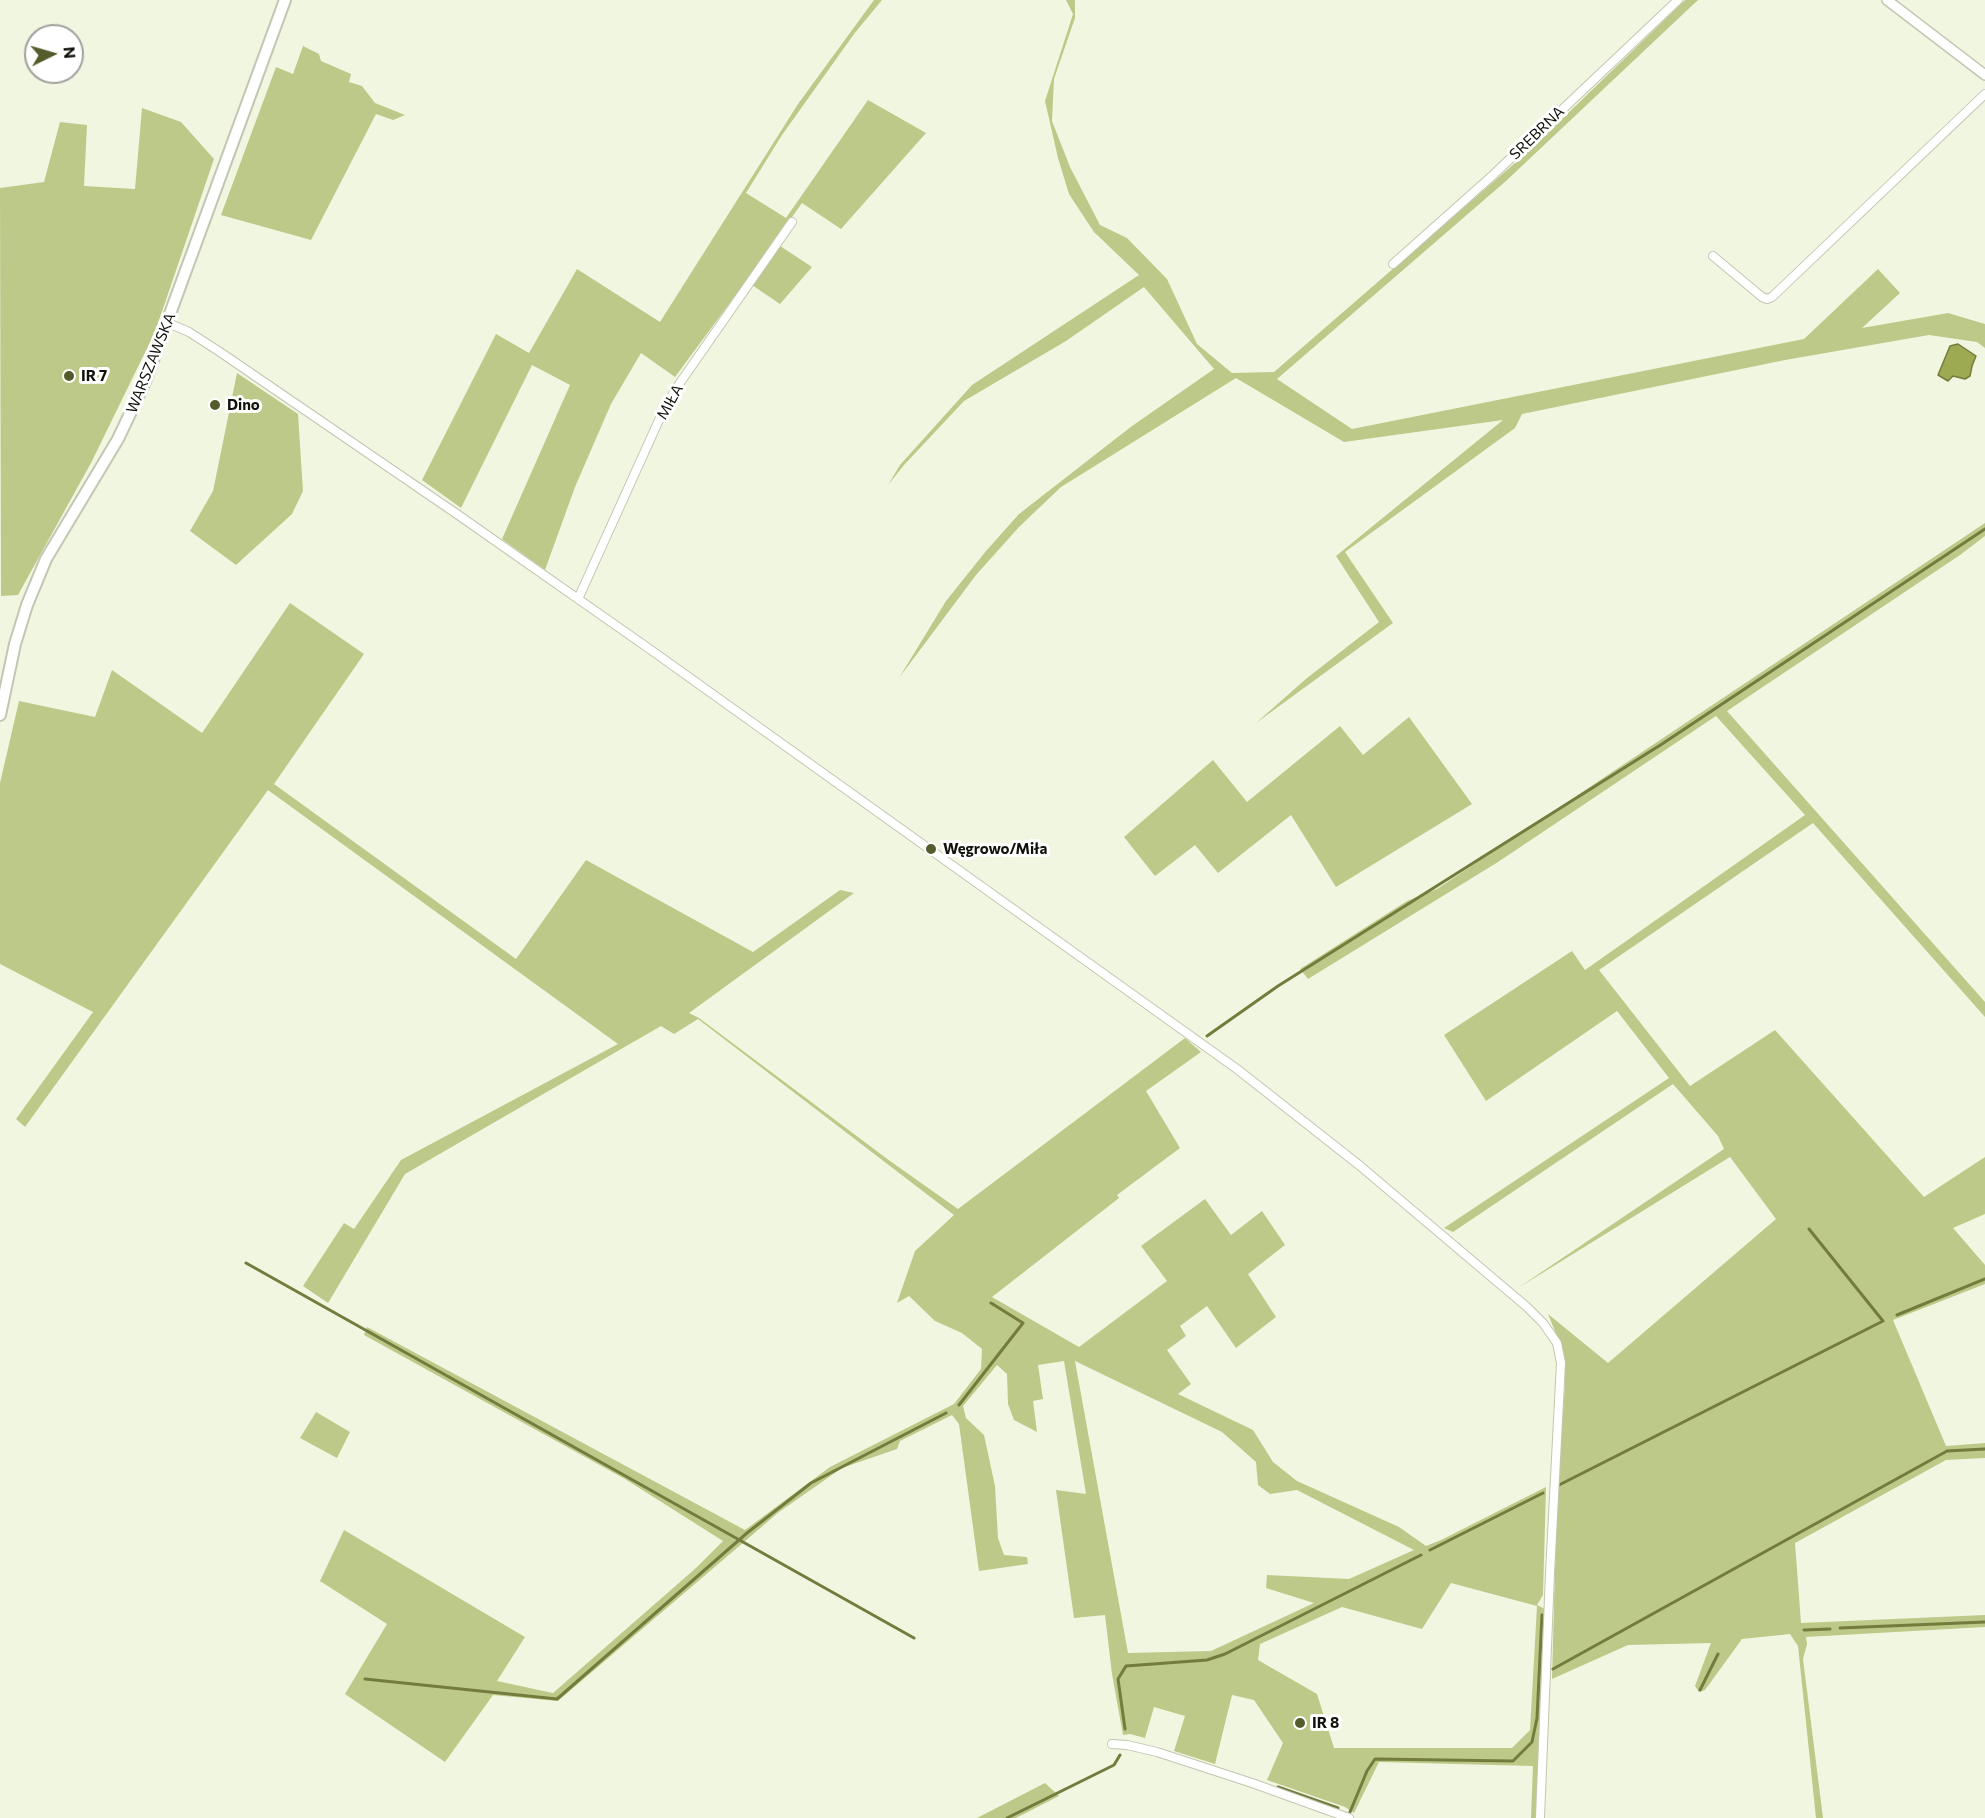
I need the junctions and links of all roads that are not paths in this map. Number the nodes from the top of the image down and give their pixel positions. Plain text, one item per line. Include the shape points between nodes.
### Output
1 (285, 0) edge
2 (1678, 0) edge
3 (1887, 0) edge
4 (1985, 75) edge
5 (1985, 93) edge
6 (792, 222) dead end
7 (1713, 256) dead end
8 (1393, 264) dead end
9 (168, 323) junction
10 (578, 599) junction
11 (0, 715) edge
12 (1112, 1744) dead end
13 (1349, 1818) edge
14 (1540, 1818) edge

1 - 9 main road, WARSZAWSKA
2 - 8 street, SREBRNA
3 - 4 street
5 - 7 street via 1772,297 1762,297
6 - 10 street, MIŁA via 675,390
9 - 10 street via 220,352
9 - 11 main road, WARSZAWSKA via 132,413 59,534 38,577 20,624
10 - 14 street via 1237,1069 1359,1164 1543,1323 1557,1343 1561,1363
12 - 13 street via 1157,1752

